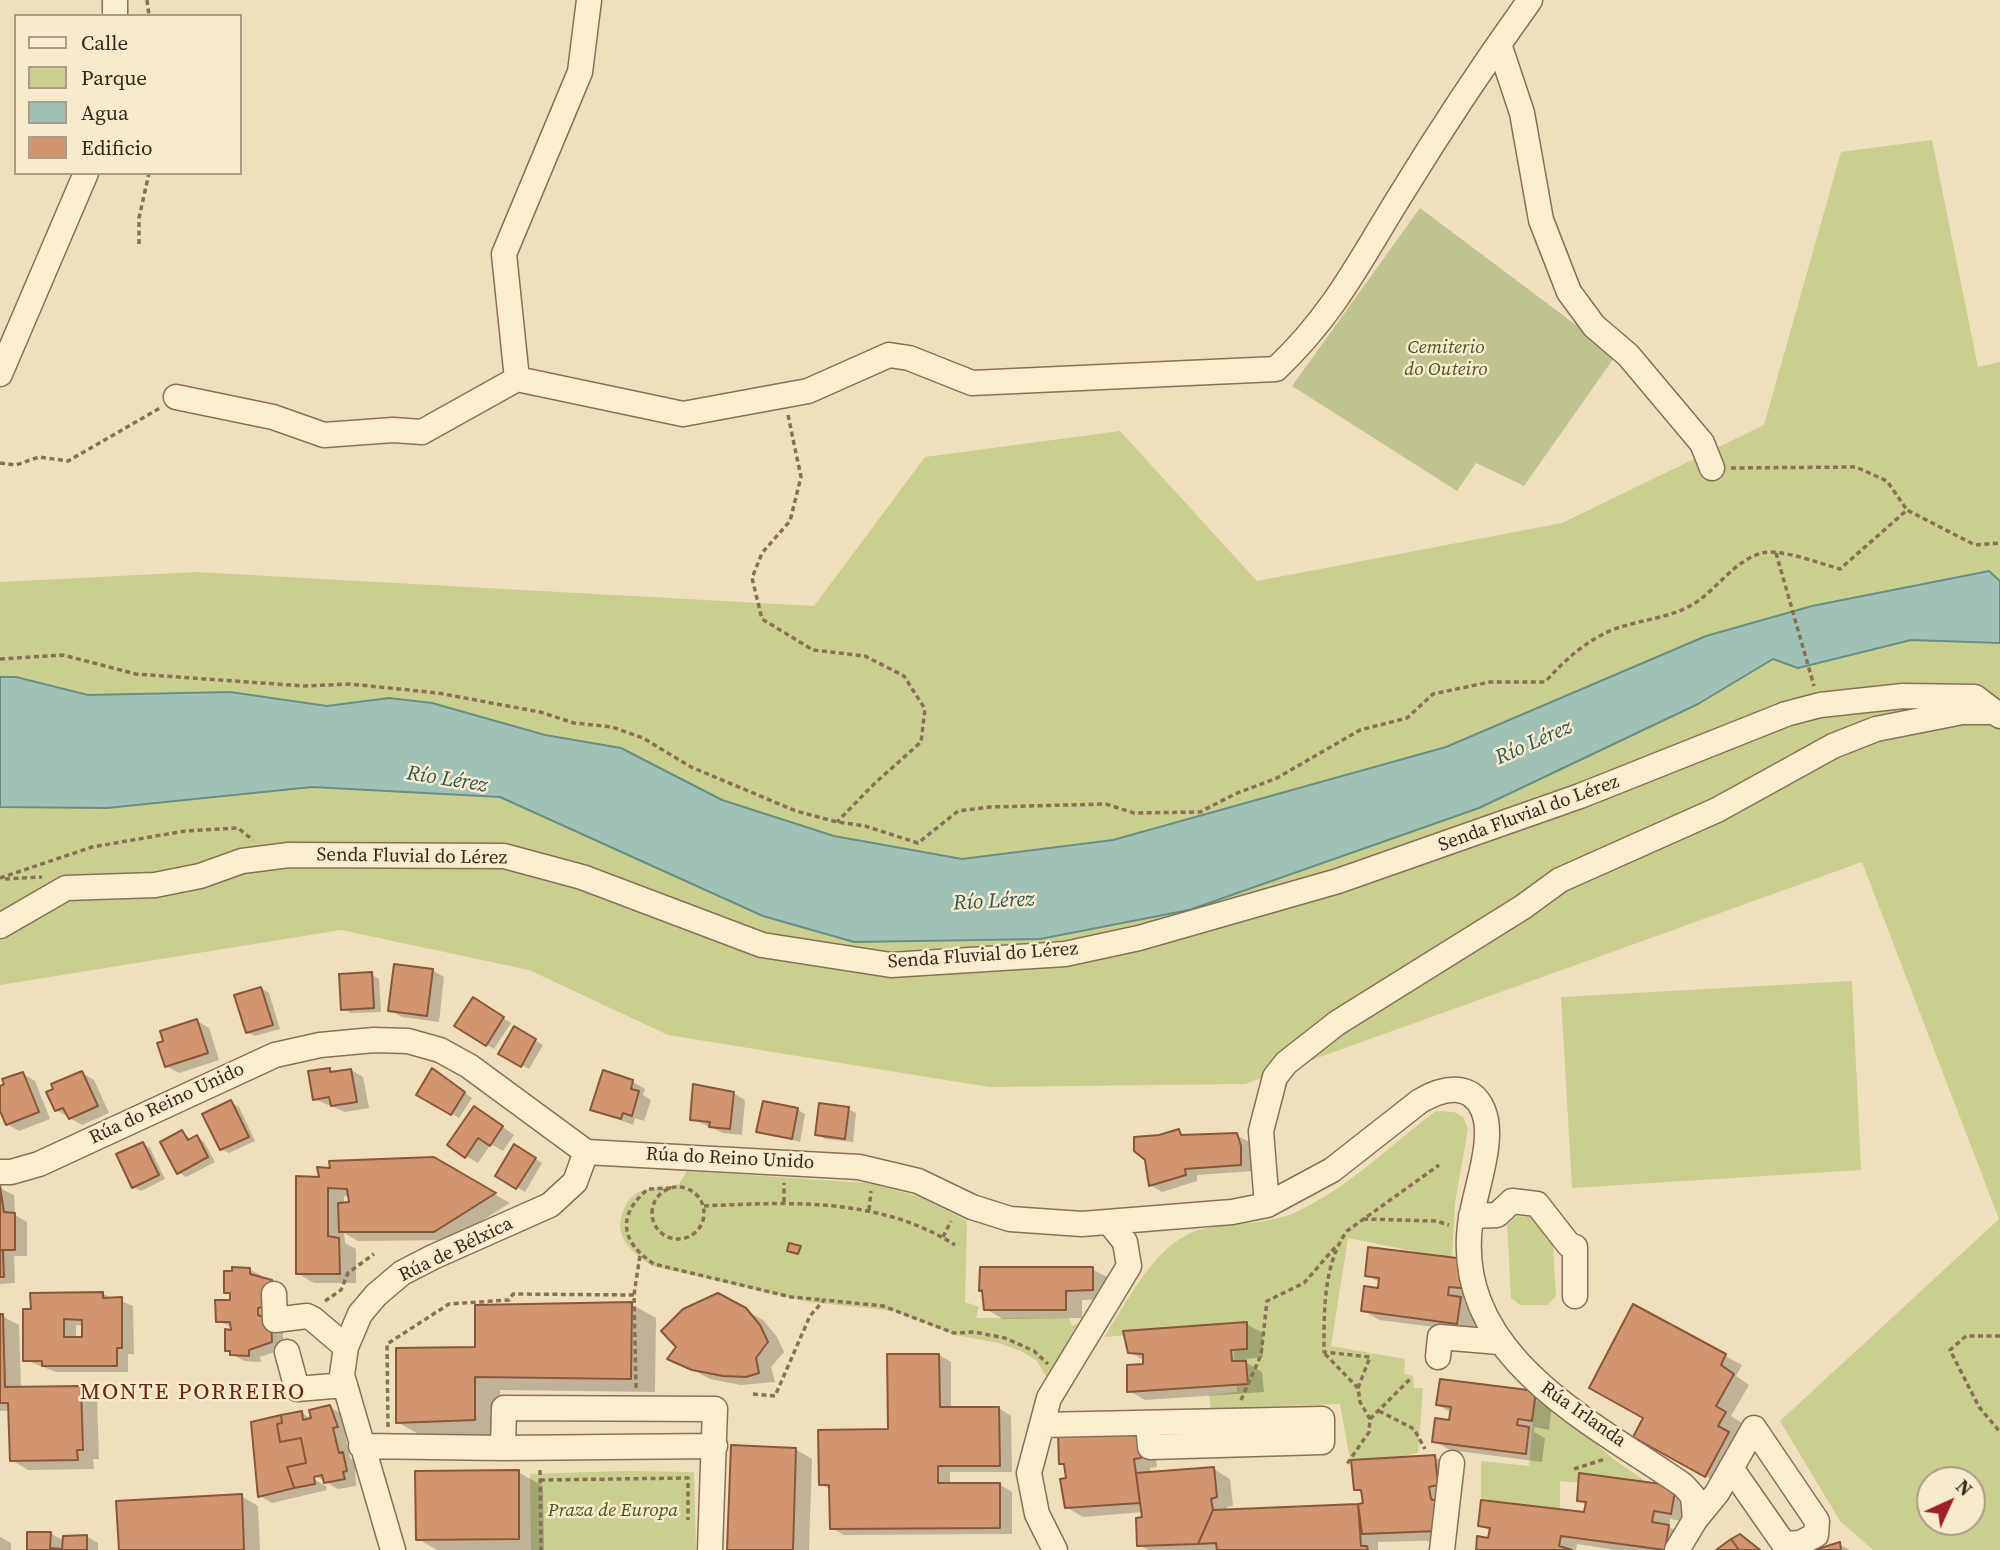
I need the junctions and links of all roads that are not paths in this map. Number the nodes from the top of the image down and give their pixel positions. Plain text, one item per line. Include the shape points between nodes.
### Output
1 (589, 0) edge
2 (1530, 0) edge
3 (1499, 44) junction
4 (85, 175) edge
5 (0, 374) edge
6 (517, 379) junction
7 (177, 397) road end
8 (1712, 468) road end
9 (1998, 714) edge
10 (0, 926) edge
11 (1473, 1096) joint
12 (586, 1152) junction
13 (0, 1172) edge
14 (1267, 1205) junction
15 (1109, 1222) junction
16 (1464, 1222) junction
17 (274, 1294) dead end
18 (1575, 1296) dead end
19 (1499, 1342) junction
20 (346, 1346) junction
21 (287, 1352) dead end
22 (1438, 1357) dead end
23 (345, 1385) junction
24 (1148, 1423) junction
25 (1042, 1425) junction
26 (361, 1446) junction
27 (715, 1446) junction
28 (503, 1447) junction
29 (1452, 1463) dead end
30 (1731, 1468) dead end
31 (1695, 1520) junction
32 (393, 1550) edge
33 (710, 1550) edge
34 (1055, 1550) edge
35 (1442, 1550) edge
36 (1677, 1550) edge

1 - 6 street via 580,72 504,254
2 - 3 street
3 - 6 street via 1341,296 1306,341 1276,369 972,383 909,358 889,355 808,391 683,415
3 - 8 street via 1522,113 1541,220 1569,292 1594,326 1628,355 1702,443
4 - 5 street
6 - 7 street via 422,432 393,429 324,435 273,417
9 - 10 street, Senda Fluvial do Lérez via 1975,697 1903,696 1819,705 1518,819 1338,881 1139,938 1065,954 891,965 762,945 582,877 504,856 273,856 242,860 200,876 155,885 66,888
9 - 14 street via 1962,712 1877,729 1833,746 1717,810 1560,880 1336,1023 1275,1077 1261,1131
11 - 14 street, Rúa do Reino Unido via 1451,1088 1436,1092 1332,1170
11 - 16 street, Rúa Irlanda via 1489,1128
12 - 13 street, Rúa do Reino Unido via 440,1050 408,1041 374,1040 275,1055 39,1164
12 - 15 street, Rúa do Reino Unido via 859,1167 918,1181 1010,1219
12 - 20 street, Rúa de Bélxica via 575,1182 550,1205 433,1257 394,1280 360,1314
14 - 15 street, Rúa do Reino Unido
15 - 25 street via 1125,1242 1129,1266 1049,1398
16 - 18 street via 1497,1215 1512,1201 1537,1204 1575,1247
16 - 19 street, Rúa Irlanda via 1480,1303
17 - 20 street via 275,1320 307,1316
19 - 22 street via 1440,1337
19 - 31 street, Rúa Irlanda via 1540,1387 1683,1485 1693,1496
20 - 23 street, Rúa de Bélxica
21 - 23 street via 297,1389
23 - 26 street, Rúa de Bélxica
24 - 24 street via 1150,1447 1322,1442 1322,1419
24 - 25 street
25 - 34 street via 1029,1474 1037,1514
26 - 28 street
26 - 32 street, Rúa de Bélxica
27 - 28 street
27 - 28 street via 715,1409 504,1408
27 - 33 street
29 - 35 street
30 - 31 street
31 - 36 street

